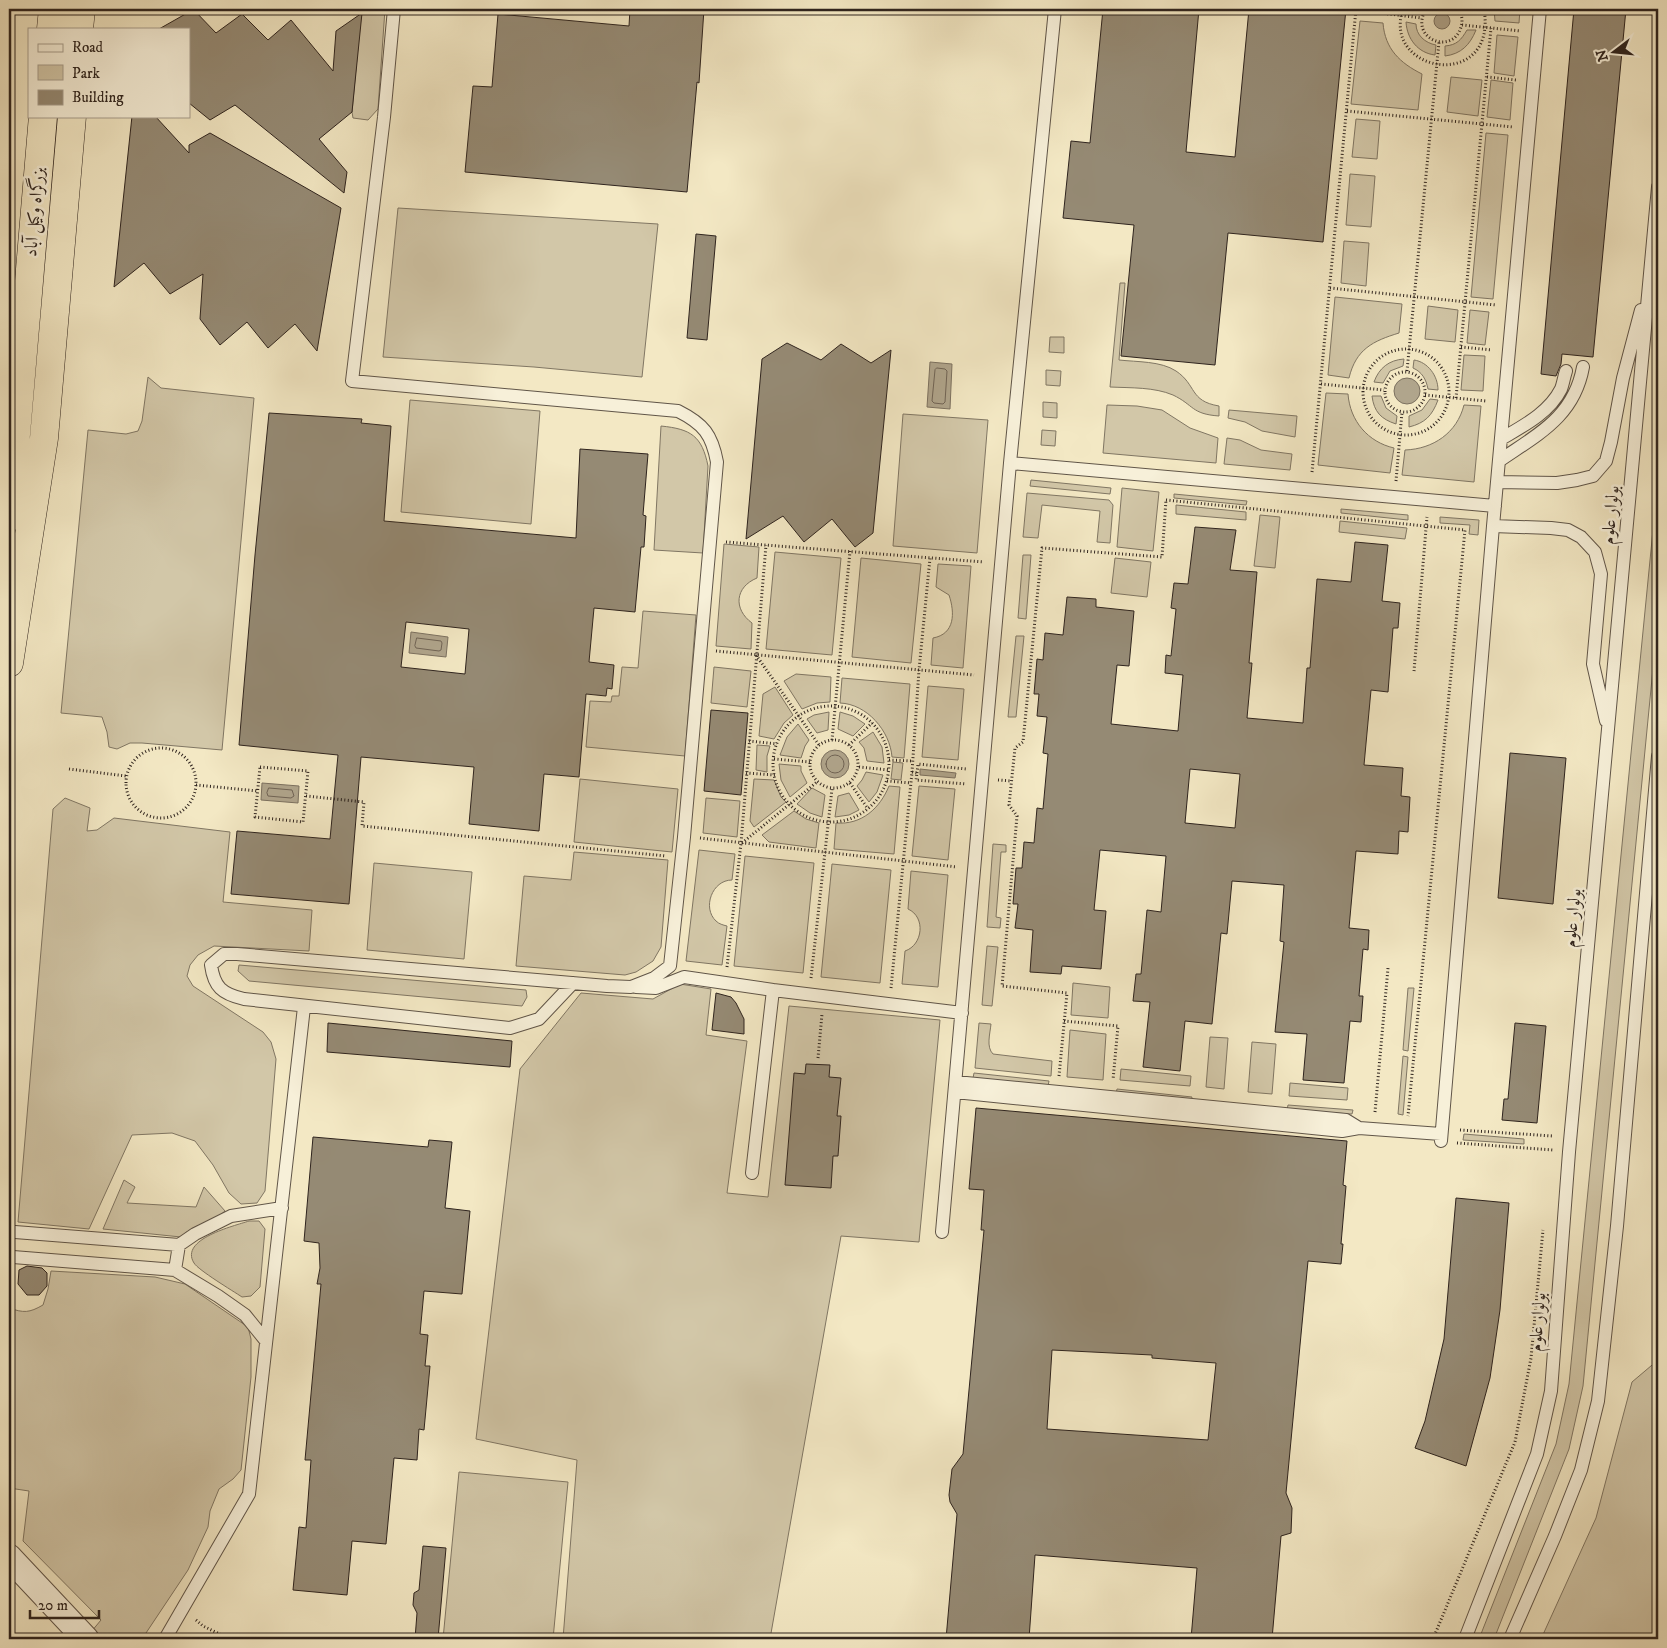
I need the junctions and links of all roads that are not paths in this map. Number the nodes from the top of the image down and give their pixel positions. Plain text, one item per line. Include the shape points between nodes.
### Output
1 (53, 9) edge
2 (81, 9) edge
3 (394, 9) edge
4 (1055, 9) edge
5 (1540, 9) edge
6 (51, 28) edge
7 (79, 28) edge
8 (43, 118) edge
9 (72, 118) edge
10 (1658, 187) edge
11 (1650, 279) junction
12 (1583, 367) dead end
13 (1566, 371) dead end
14 (1501, 439) junction
15 (1499, 461) junction
16 (1010, 463) junction
17 (1497, 482) junction
18 (1495, 506) junction
19 (9, 517) edge
20 (1493, 526) junction
21 (9, 663) edge
22 (1608, 734) junction
23 (1658, 756) edge
24 (670, 966) junction
25 (684, 977) junction
26 (573, 983) junction
27 (631, 987) junction
28 (773, 990) junction
29 (304, 1007) junction
30 (962, 1012) junction
31 (955, 1087) junction
32 (752, 1173) dead end
33 (282, 1208) junction
34 (15, 1232) dead end
35 (942, 1232) dead end
36 (179, 1245) junction
37 (13, 1257) dead end
38 (175, 1270) junction
39 (266, 1341) junction
40 (9, 1558) edge
41 (83, 1636) edge
42 (165, 1639) edge
43 (1465, 1639) edge
44 (1510, 1639) edge

1 - 6 highway
2 - 7 highway
3 - 24 lane via 352,380 678,411 694,419 714,446 717,462
4 - 16 lane
5 - 14 lane
8 - 19 highway, بزرگراه وکیل آباد
9 - 21 highway via 44,438
10 - 11 lane, بولوار علوم
11 - 17 lane via 1623,378 1606,461 1593,476 1577,480
11 - 22 lane, بولوار علوم
12 - 15 lane via 1581,380 1567,408 1550,425
13 - 14 lane via 1561,389 1550,405
14 - 15 lane
15 - 17 lane
16 - 18 lane
16 - 30 lane
17 - 18 lane
18 - 20 lane
20 - 22 lane via 1568,530 1581,537 1595,552 1601,574 1593,664
20 - 31 lane via 1441,1135 1359,1128 1342,1131
22 - 43 lane, بولوار علوم via 1570,1138 1551,1391 1537,1454
23 - 44 lane via 1617,1226 1598,1401 1581,1470
24 - 25 lane
24 - 27 lane via 654,978
25 - 27 lane via 656,988
25 - 28 lane
26 - 27 lane
26 - 29 lane via 539,1019 510,1028
26 - 29 lane via 237,954 224,954 211,965 213,979 231,996
28 - 30 lane
28 - 32 lane
29 - 33 lane
30 - 31 lane
31 - 35 lane
33 - 36 lane via 231,1216
33 - 39 lane
34 - 36 lane
36 - 38 lane
37 - 38 lane
38 - 39 lane via 245,1316
39 - 42 lane via 249,1494
40 - 41 street

